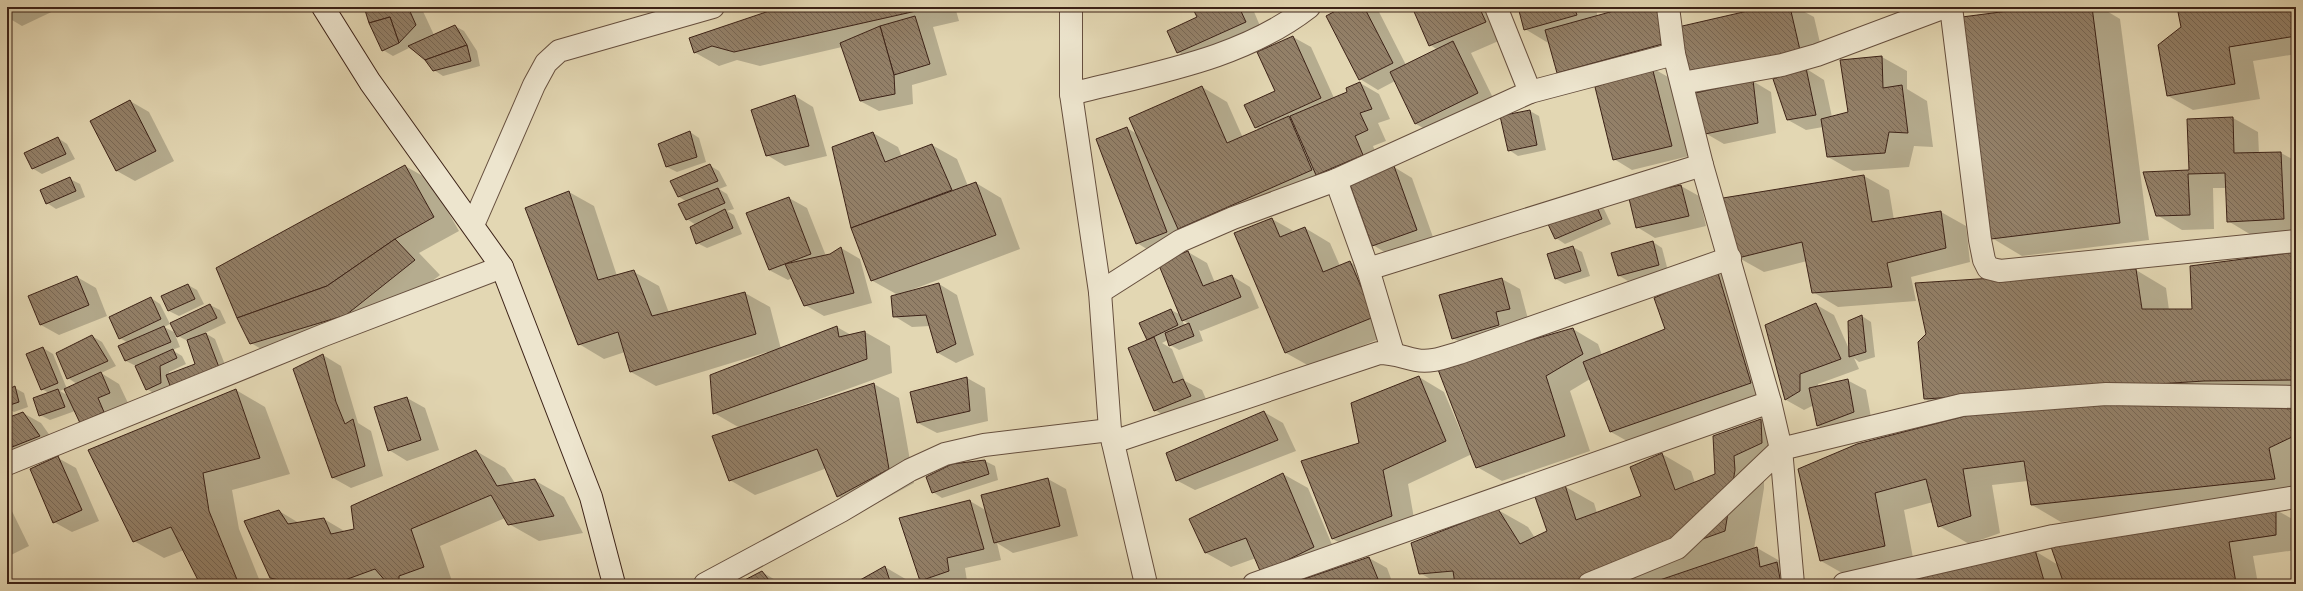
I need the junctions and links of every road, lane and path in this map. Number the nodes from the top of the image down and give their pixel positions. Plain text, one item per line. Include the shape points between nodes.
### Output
1 (324, 7) edge
2 (713, 7) edge
3 (1071, 7) edge
4 (1309, 7) edge
5 (1496, 7) edge
6 (1668, 7) edge
7 (1945, 7) edge
8 (1951, 7) edge
9 (1674, 54) junction
10 (1682, 83) junction
11 (1530, 92) junction
12 (1071, 94) junction
13 (1702, 165) junction
14 (1336, 180) junction
15 (473, 225) junction
16 (2296, 241) edge
17 (1730, 258) junction
18 (502, 266) junction
19 (1368, 269) junction
20 (1100, 292) junction
21 (1393, 353) junction
22 (2296, 396) edge
23 (1770, 402) junction
24 (1111, 436) junction
25 (1781, 449) junction
26 (7, 464) edge
27 (2296, 497) edge
28 (614, 584) edge
29 (705, 584) edge
30 (1146, 584) edge
31 (1254, 584) edge
32 (1589, 584) edge
33 (1793, 584) edge
34 (1844, 584) edge

1 - 15 street via 370,82
2 - 15 street via 559,51 546,63 534,85
3 - 12 street
4 - 12 street via 1289,23 1219,56
5 - 11 street
6 - 9 street
7 - 10 street via 1817,55 1782,65
8 - 16 street via 1980,240 1988,268 2000,271
9 - 10 street
9 - 11 street
10 - 13 street
11 - 14 street
12 - 20 street
13 - 17 street
13 - 19 street
14 - 19 street
14 - 20 street via 1233,218 1180,241
15 - 18 street
17 - 21 street via 1436,360 1417,360
17 - 23 street
18 - 26 street
18 - 28 street via 592,497
19 - 21 street
20 - 24 street
21 - 24 street via 1379,353
22 - 25 street via 2106,394 1962,405
23 - 25 street
23 - 31 street
24 - 29 street via 984,445 945,454 910,470 841,511
24 - 30 street
25 - 32 street via 1676,548
25 - 33 street
27 - 34 street via 2053,536

